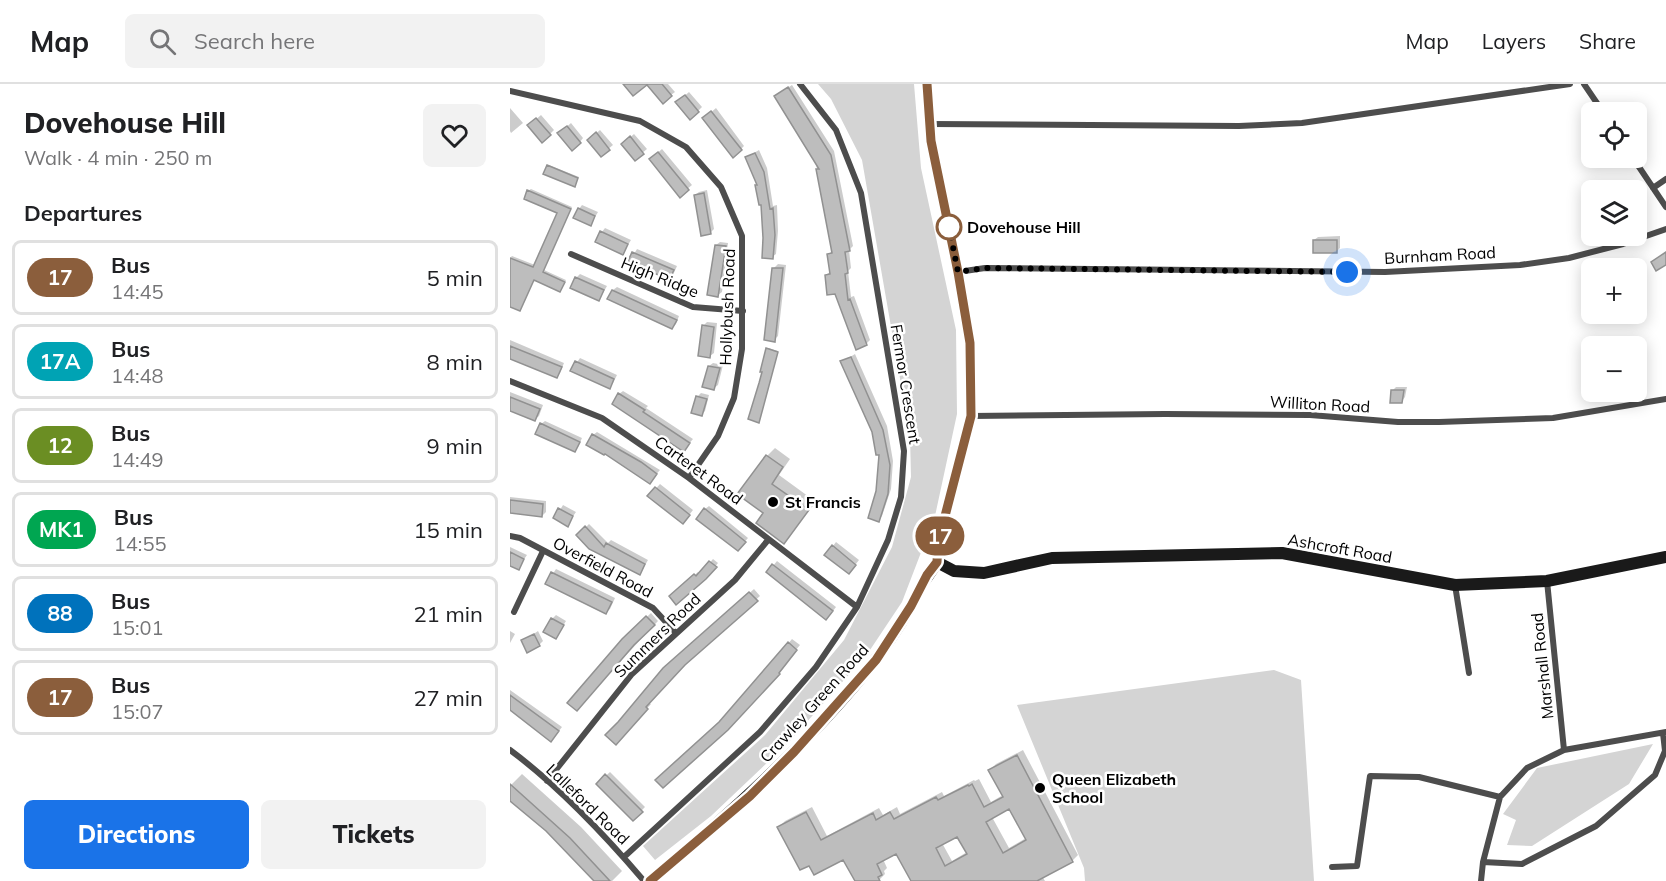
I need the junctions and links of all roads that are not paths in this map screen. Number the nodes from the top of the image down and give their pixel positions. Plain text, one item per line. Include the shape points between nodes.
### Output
1 (800, 84) edge
2 (927, 84) edge
3 (1570, 84) edge
4 (1584, 84) edge
5 (510, 91) edge
6 (1596, 102) edge
7 (929, 124) junction
8 (1640, 168) edge
9 (1666, 179) edge
10 (1653, 188) junction
11 (1666, 207) edge
12 (1666, 229) edge
13 (571, 254) dead end
14 (958, 272) junction
15 (743, 311) junction
16 (510, 381) edge
17 (1666, 399) edge
18 (971, 416) junction
19 (689, 478) junction
20 (510, 536) edge
21 (768, 540) junction
22 (543, 551) junction
23 (1666, 557) edge
24 (937, 562) junction
25 (1547, 580) junction
26 (1455, 585) junction
27 (857, 607) junction
28 (514, 612) dead end
29 (676, 633) junction
30 (1469, 673) dead end
31 (1665, 732) edge
32 (1564, 750) junction
33 (511, 753) edge
34 (547, 781) junction
35 (1500, 797) junction
36 (624, 857) junction
37 (1483, 862) junction
38 (1332, 867) dead end
39 (644, 881) edge
40 (650, 881) edge
41 (1481, 881) edge

1 - 27 street, Fermor Crescent via 836,130 861,193 904,451 901,497 881,556
2 - 7 street, Crawley Green Road
3 - 7 street via 1302,123
4 - 6 street
5 - 15 street, Hollybush Road via 640,121 686,147 721,188 742,236
7 - 14 street, Crawley Green Road
8 - 10 street
9 - 10 street
10 - 11 street
12 - 14 street, Burnham Road via 1569,258 1520,265 1385,272 985,268
13 - 15 street, High Ridge via 693,307
14 - 18 street, Crawley Green Road via 970,343
15 - 19 street, Hollybush Road via 734,398 718,436
16 - 19 street, Carteret Road via 602,418
17 - 18 street, Williton Road via 1553,418 1439,422 1288,415
18 - 24 street, Crawley Green Road via 938,543
19 - 21 street, Carteret Road
20 - 22 street, Overfield Road
21 - 27 street, Carteret Road
21 - 29 street, Summers Road via 735,580
22 - 28 street
22 - 29 street, Overfield Road via 653,608
23 - 25 street, Ashcroft Road
24 - 26 street, Ashcroft Road via 954,571 984,573 1052,558 1282,553
24 - 40 street, Crawley Green Road via 876,660 837,706 750,796
25 - 26 street, Ashcroft Road
25 - 32 street, Marshall Road
26 - 30 street
27 - 36 street, Fermor Crescent via 816,667 760,732
29 - 34 street, Summers Road via 632,674
31 - 32 street
31 - 37 street via 1665,751 1655,775 1596,826 1522,864
32 - 35 street via 1527,768
33 - 34 street, Lalleford Road
34 - 36 street, Lalleford Road
35 - 37 street
35 - 38 street via 1419,777 1370,776 1357,866
36 - 39 street, Lalleford Road
37 - 41 street

